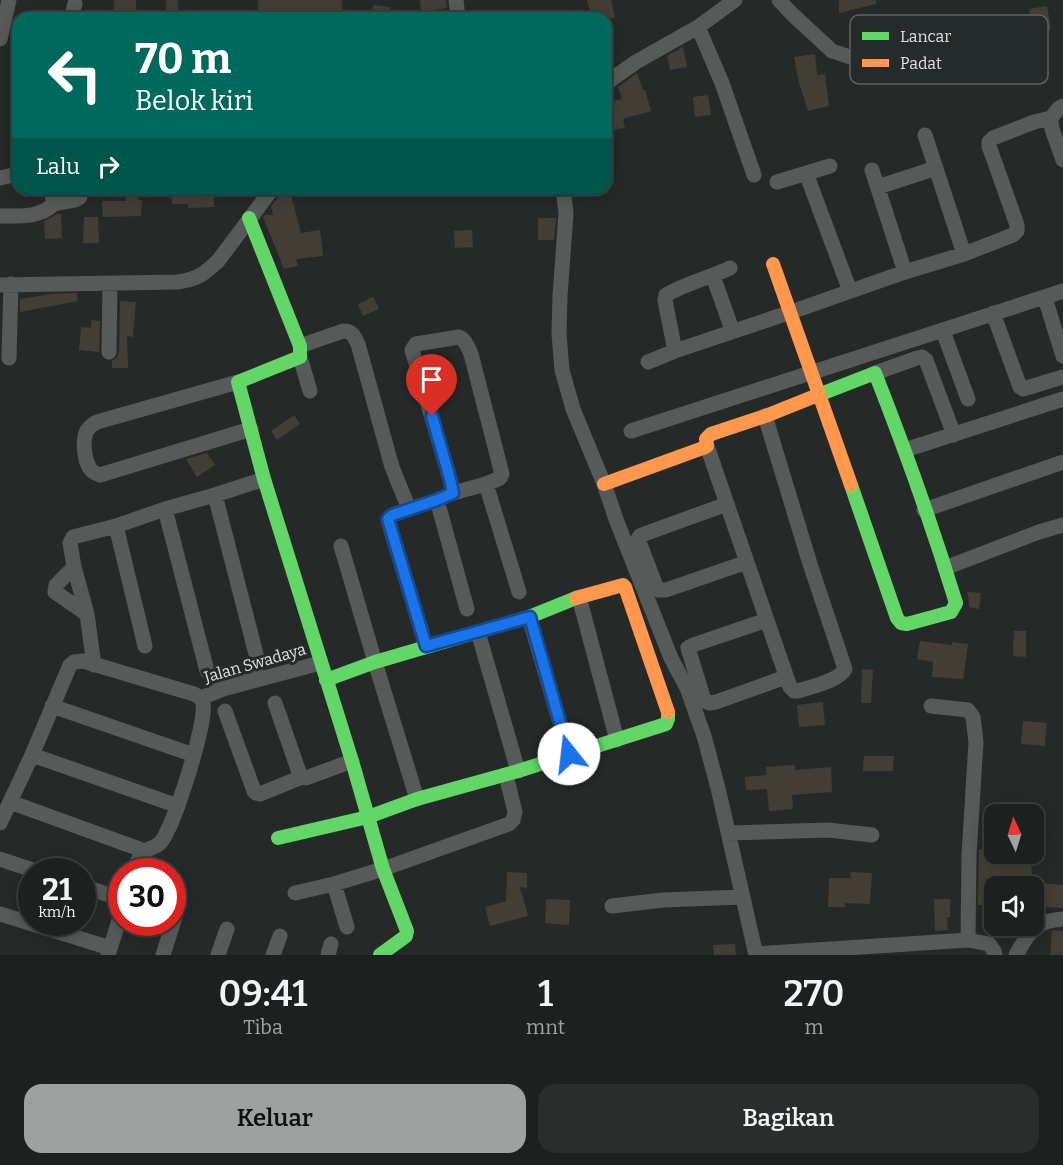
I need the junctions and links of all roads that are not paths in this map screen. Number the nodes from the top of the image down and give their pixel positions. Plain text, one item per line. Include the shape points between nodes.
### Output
1 (9, 0) edge
2 (735, 0) edge
3 (779, 0) edge
4 (8, 22) edge
5 (698, 27) junction
6 (0, 39) edge
7 (850, 57) edge
8 (612, 79) edge
9 (1063, 106) edge
10 (1052, 118) junction
11 (925, 135) dead end
12 (1063, 160) edge
13 (830, 166) dead end
14 (936, 168) junction
15 (872, 170) dead end
16 (806, 173) junction
17 (754, 175) dead end
18 (777, 182) dead end
19 (878, 187) junction
20 (80, 195) edge
21 (267, 195) edge
22 (564, 195) edge
23 (52, 197) edge
24 (0, 216) edge
25 (249, 218) junction
26 (964, 254) junction
27 (773, 264) dead end
28 (730, 268) dead end
29 (905, 272) junction
30 (713, 276) junction
31 (110, 283) junction
32 (6, 285) edge
33 (850, 291) junction
34 (1063, 291) edge
35 (1045, 298) junction
36 (791, 312) junction
37 (993, 313) junction
38 (730, 324) dead end
39 (943, 330) junction
40 (300, 351) junction
41 (675, 351) junction
42 (109, 352) dead end
43 (1063, 356) edge
44 (9, 358) dead end
45 (648, 362) dead end
46 (812, 372) junction
47 (875, 373) junction
48 (1063, 377) edge
49 (238, 382) junction
50 (310, 392) dead end
51 (819, 394) junction
52 (968, 399) dead end
53 (1063, 399) edge
54 (765, 416) junction
55 (251, 429) junction
56 (631, 430) dead end
57 (954, 435) junction
58 (708, 446) junction
59 (905, 450) junction
60 (1063, 462) edge
61 (264, 479) junction
62 (486, 484) junction
63 (604, 484) junction
64 (453, 493) junction
65 (215, 495) junction
66 (437, 500) junction
67 (727, 504) junction
68 (165, 509) junction
69 (409, 509) junction
70 (924, 510) junction
71 (1063, 525) edge
72 (116, 526) junction
73 (341, 546) dead end
74 (747, 562) junction
75 (74, 567) junction
76 (945, 568) junction
77 (519, 592) dead end
78 (579, 597) junction
79 (467, 609) dead end
80 (87, 614) junction
81 (530, 617) junction
82 (767, 620) junction
83 (478, 632) junction
84 (145, 646) dead end
85 (426, 646) junction
86 (375, 662) junction
87 (321, 663) junction
88 (94, 665) junction
89 (786, 677) junction
90 (326, 680) junction
91 (201, 698) junction
92 (275, 703) dead end
93 (52, 706) junction
94 (931, 706) dead end
95 (225, 711) dead end
96 (617, 740) junction
97 (569, 754) junction
98 (194, 755) junction
99 (32, 756) junction
100 (352, 761) junction
101 (512, 773) junction
102 (302, 777) junction
103 (417, 799) junction
104 (10, 802) junction
105 (178, 806) junction
106 (368, 817) junction
107 (0, 823) edge
108 (728, 833) junction
109 (872, 835) dead end
110 (278, 838) dead end
111 (146, 851) junction
112 (0, 858) edge
113 (140, 858) edge
114 (18, 864) edge
115 (382, 869) junction
116 (334, 884) junction
117 (295, 893) dead end
118 (742, 897) junction
119 (612, 906) dead end
120 (0, 914) edge
121 (1063, 919) edge
122 (347, 927) dead end
123 (227, 929) dead end
124 (114, 936) edge
125 (170, 936) edge
126 (280, 936) dead end
127 (968, 940) junction
128 (109, 952) edge
129 (163, 955) edge
130 (218, 955) edge
131 (273, 955) edge
132 (380, 955) edge
133 (756, 955) edge
134 (995, 955) edge
135 (1016, 955) edge

1 - 4 street
2 - 5 street
3 - 7 street via 832,51
4 - 6 street
5 - 8 street
5 - 17 street
9 - 10 street
10 - 12 street
10 - 26 street via 989,142 1017,231
11 - 14 street
13 - 16 street
14 - 19 street
14 - 26 street
15 - 19 street
16 - 18 street
16 - 33 street
19 - 29 street
20 - 23 street via 75,200
21 - 25 street
22 - 63 street via 559,334 562,370 573,409
23 - 24 street via 48,210 36,215
25 - 31 street via 218,261 194,279
25 - 40 street
26 - 29 street
27 - 36 street
28 - 30 street
29 - 33 street
30 - 38 street
30 - 41 street via 666,295
31 - 32 street
31 - 42 street
32 - 44 street
33 - 36 street
34 - 35 street
35 - 37 street
35 - 43 street
36 - 41 street
36 - 46 street
37 - 39 street
37 - 48 street via 1020,387
39 - 46 street
39 - 52 street
40 - 49 street
40 - 50 street
40 - 69 street via 343,331 354,336 392,467
41 - 45 street
46 - 51 street
46 - 56 street
47 - 51 street
47 - 57 street via 917,358 926,360
47 - 59 street
49 - 55 street
49 - 55 street via 97,422 88,428 84,450 90,468 100,474
51 - 54 street
51 - 76 street via 901,623 951,612 956,603
53 - 57 street
54 - 58 street via 711,434 706,438
54 - 89 street via 845,669 831,680 798,691 790,687
55 - 61 street
57 - 59 street
58 - 63 street
58 - 67 street
59 - 70 street
60 - 70 street
61 - 65 street
61 - 87 street
62 - 64 street
62 - 64 street via 502,474 466,343 459,337 416,344 412,350
62 - 77 street
63 - 108 street via 671,658 687,688 712,763
64 - 66 street
65 - 68 street
65 - 68 street via 257,658 256,667 241,674 214,677 207,670
66 - 69 street
66 - 79 street
67 - 74 street
67 - 74 street via 638,539 659,590
68 - 72 street
69 - 85 street via 388,519
70 - 76 street
71 - 76 street
72 - 75 street via 73,537 70,543
72 - 84 street
73 - 86 street
74 - 82 street
75 - 80 street
75 - 80 street via 56,585 55,592
78 - 81 street
78 - 96 street
78 - 96 street via 626,587 668,711 666,724
80 - 88 street
81 - 83 street
81 - 97 street
82 - 89 street
82 - 89 street via 688,648 704,700 716,702
83 - 85 street
83 - 101 street
85 - 86 street
86 - 90 street
86 - 103 street
87 - 90 street
87 - 91 street, Jalan Swadaya
88 - 91 street
88 - 93 street via 78,661 70,665
90 - 100 street
91 - 98 street via 202,717
92 - 102 street
93 - 98 street
93 - 99 street
94 - 127 street via 968,710 973,717 976,742
95 - 102 street via 256,793
96 - 97 street
97 - 101 street
98 - 105 street
99 - 104 street
99 - 105 street
100 - 102 street
100 - 106 street
101 - 103 street
101 - 115 street via 515,812 509,824
103 - 106 street
104 - 107 street
104 - 111 street
105 - 111 street via 161,842
106 - 110 street
106 - 115 street
108 - 109 street via 828,830
108 - 118 street
111 - 113 street
112 - 114 street
115 - 116 street
115 - 132 street via 407,931 406,936
116 - 117 street
116 - 122 street
118 - 119 street
118 - 133 street
120 - 128 street
121 - 135 street via 1042,922
123 - 130 street
124 - 128 street
125 - 129 street
126 - 131 street
127 - 133 street
127 - 134 street via 989,944

